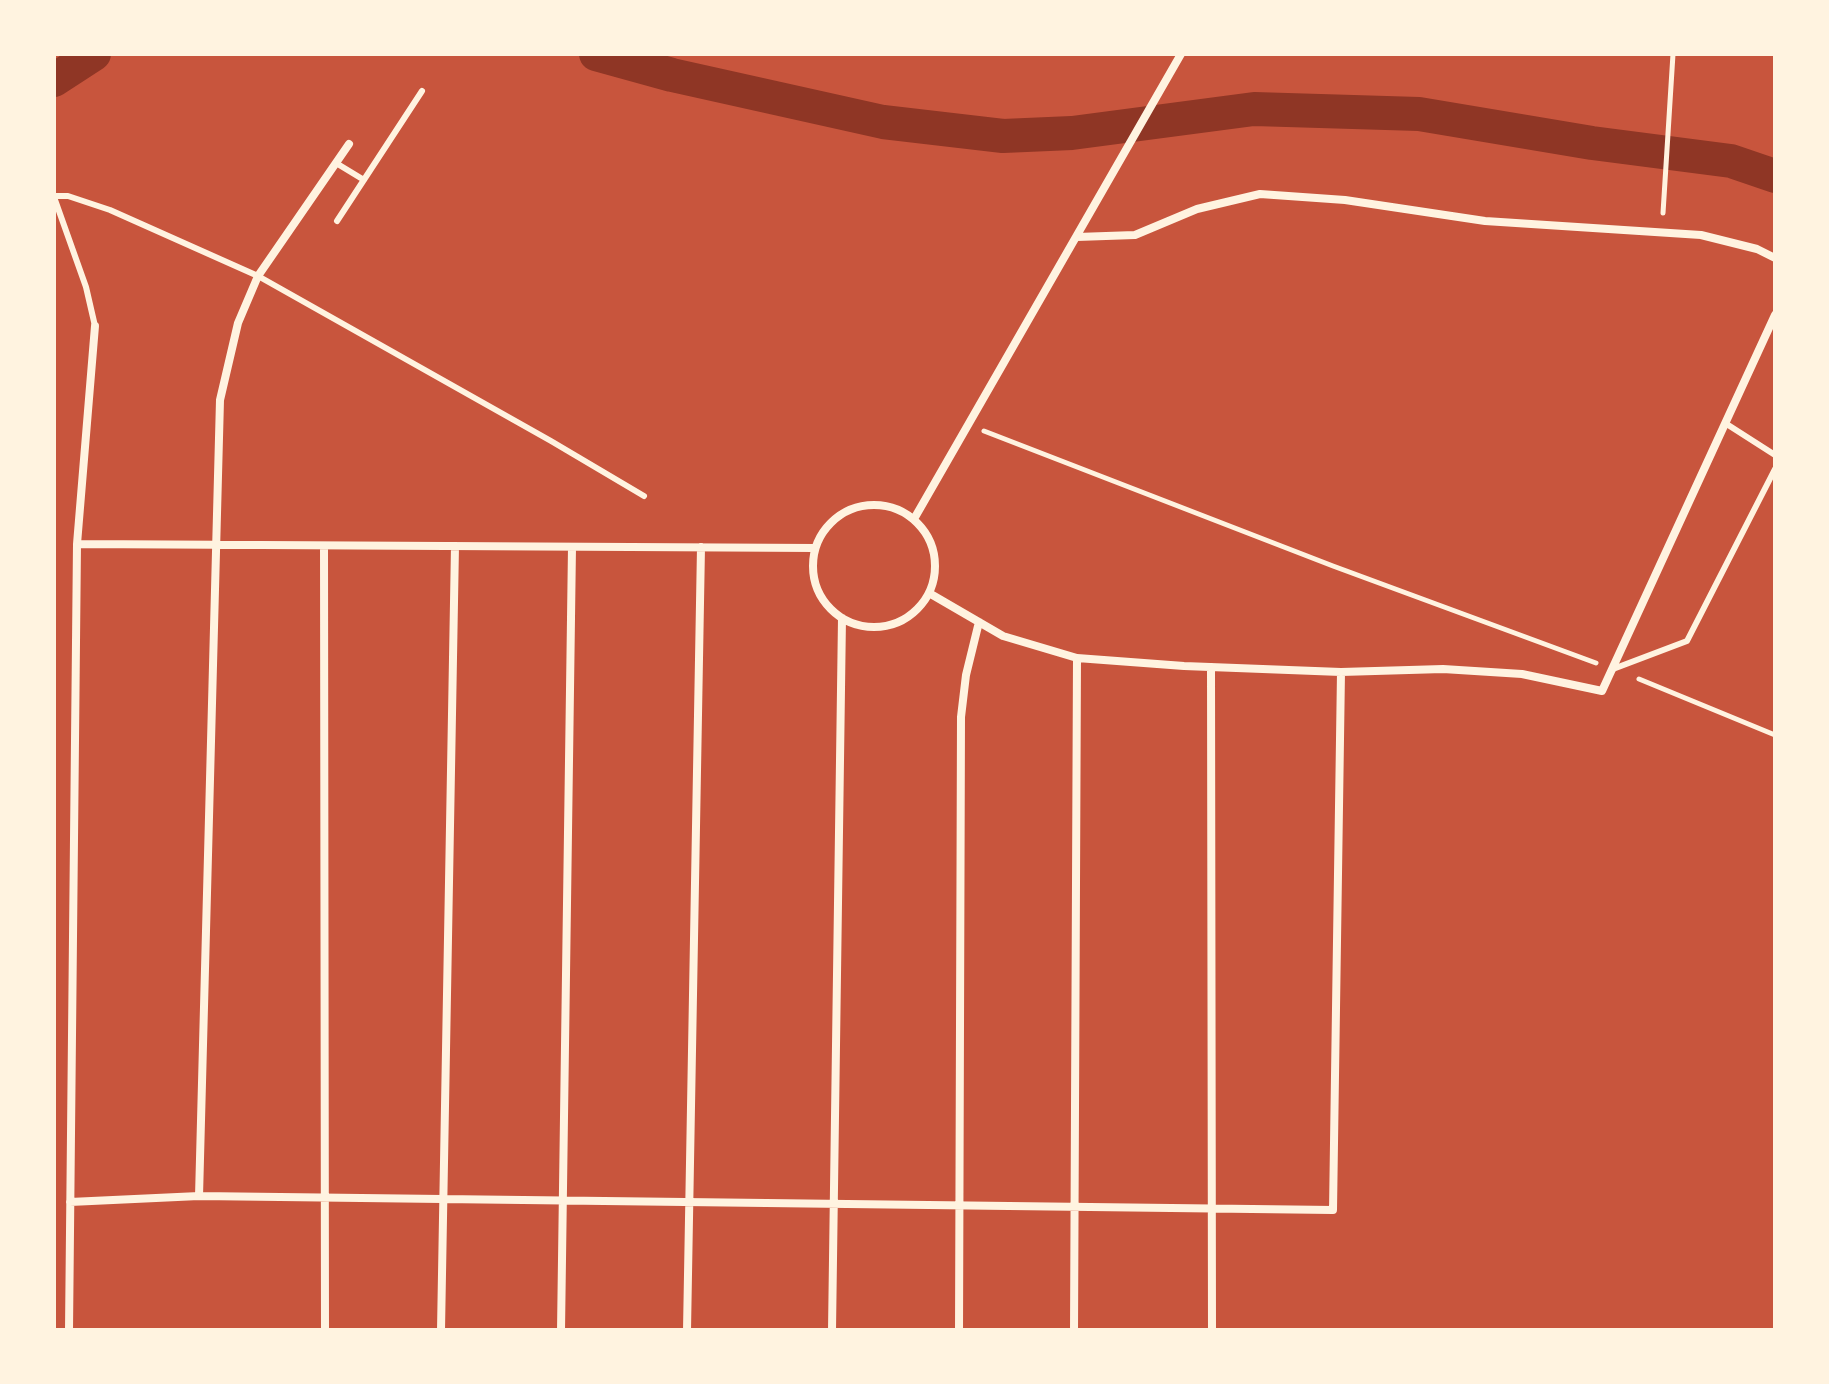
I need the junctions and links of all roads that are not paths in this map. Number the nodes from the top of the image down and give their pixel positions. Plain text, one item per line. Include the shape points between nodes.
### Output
1 (1181, 54) edge
2 (422, 91) dead end
3 (349, 144) dead end
4 (336, 163) junction
5 (364, 180) junction
6 (54, 197) edge
7 (337, 221) dead end
8 (1077, 237) junction
9 (1775, 258) edge
10 (258, 276) junction
11 (1775, 315) edge
12 (95, 326) joint
13 (1725, 423) junction
14 (1775, 455) edge
15 (1775, 469) edge
16 (644, 496) dead end
17 (914, 519) junction
18 (77, 544) junction
19 (214, 545) junction
20 (324, 546) junction
21 (455, 546) junction
22 (572, 547) junction
23 (701, 547) junction
24 (815, 548) junction
25 (929, 593) junction
26 (842, 618) junction
27 (979, 622) junction
28 (1077, 658) junction
29 (1211, 667) junction
30 (1613, 669) junction
31 (1341, 672) junction
32 (199, 1196) junction
33 (325, 1198) junction
34 (443, 1199) junction
35 (563, 1201) junction
36 (70, 1202) junction
37 (690, 1203) junction
38 (834, 1204) junction
39 (959, 1206) junction
40 (1074, 1207) junction
41 (1212, 1209) junction
42 (69, 1330) edge
43 (325, 1330) edge
44 (441, 1330) edge
45 (561, 1330) edge
46 (687, 1330) edge
47 (832, 1330) edge
48 (959, 1330) edge
49 (1074, 1330) edge
50 (1212, 1330) edge

1 - 8 street
2 - 5 lane
3 - 4 street
4 - 5 lane
4 - 10 street
5 - 7 lane
6 - 10 lane via 68,196 110,210
6 - 12 lane
8 - 9 street via 1135,235 1197,209 1260,194 1345,200 1485,221 1701,235
8 - 17 street
10 - 16 lane
10 - 19 street via 238,323 220,400
11 - 13 street
12 - 18 street
13 - 14 lane
13 - 30 street
15 - 30 lane via 1687,641
17 - 24 street via 887,506 857,507 839,515
17 - 25 street via 934,554
18 - 19 street
18 - 36 street
19 - 20 street
19 - 32 street
20 - 21 street
20 - 33 street
21 - 22 street
21 - 34 street
22 - 23 street
22 - 35 street
23 - 24 street
23 - 37 street
24 - 26 street via 817,588
25 - 26 street via 917,609 881,627
25 - 27 street
26 - 38 street
27 - 28 street via 1003,636
27 - 39 street via 961,717
28 - 29 street
28 - 40 street
29 - 31 street
29 - 41 street
30 - 31 street via 1602,691 1522,674 1443,669
31 - 41 street via 1333,1210
32 - 33 street
32 - 36 street
33 - 34 street
33 - 43 street
34 - 35 street
34 - 44 street
35 - 37 street
35 - 45 street
36 - 42 street
37 - 38 street
37 - 46 street
38 - 39 street
38 - 47 street
39 - 40 street
39 - 48 street
40 - 41 street
40 - 49 street
41 - 50 street

